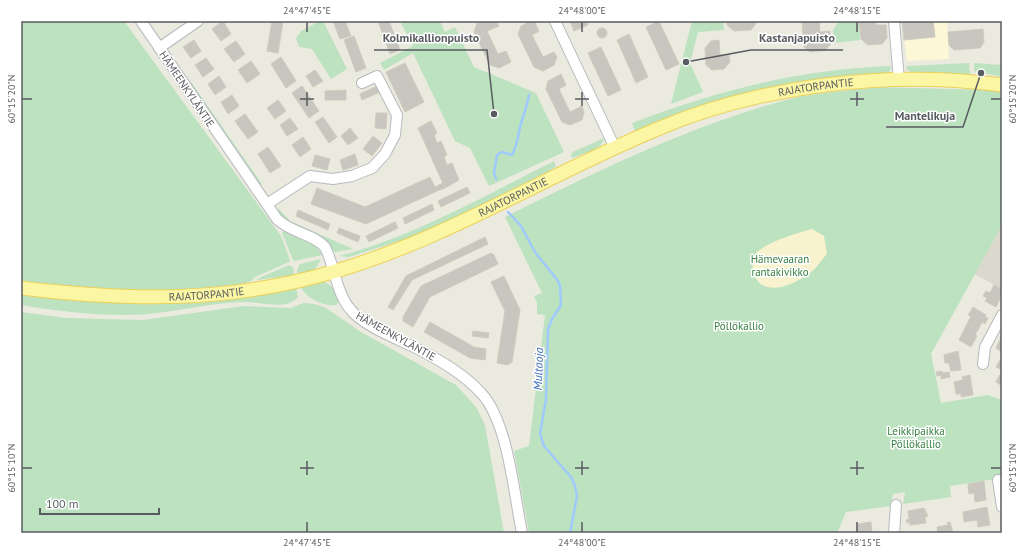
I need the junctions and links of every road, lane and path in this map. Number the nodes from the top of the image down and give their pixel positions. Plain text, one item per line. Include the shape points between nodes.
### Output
1 (141, 21) edge
2 (198, 21) edge
3 (555, 21) edge
4 (894, 21) edge
5 (159, 48) junction
6 (900, 81) junction
7 (362, 83) dead end
8 (1002, 86) edge
9 (615, 148) junction
10 (267, 204) junction
11 (335, 272) junction
12 (21, 288) edge
13 (1002, 315) edge
14 (983, 364) dead end
15 (998, 480) dead end
16 (896, 505) dead end
17 (1002, 507) edge
18 (522, 533) edge
19 (894, 533) edge

1 - 5 street, HÄMEENKYLÄNTIE
2 - 5 street
3 - 9 street
4 - 6 street
5 - 10 street, HÄMEENKYLÄNTIE
6 - 8 main road, RAJATORPANTIE via 946,81
6 - 9 main road, RAJATORPANTIE via 803,88 762,97 683,119
7 - 10 street via 377,76 397,115 392,145 385,154 372,168 352,176 333,179 310,176
9 - 11 main road, RAJATORPANTIE via 455,226
10 - 11 street, HÄMEENKYLÄNTIE via 286,227 323,245
11 - 12 main road, RAJATORPANTIE via 266,287 189,297 125,298
11 - 18 street, HÄMEENKYLÄNTIE via 344,301 356,315 457,371 483,395 495,414 504,442
13 - 14 street via 985,347
15 - 17 street
16 - 19 street

